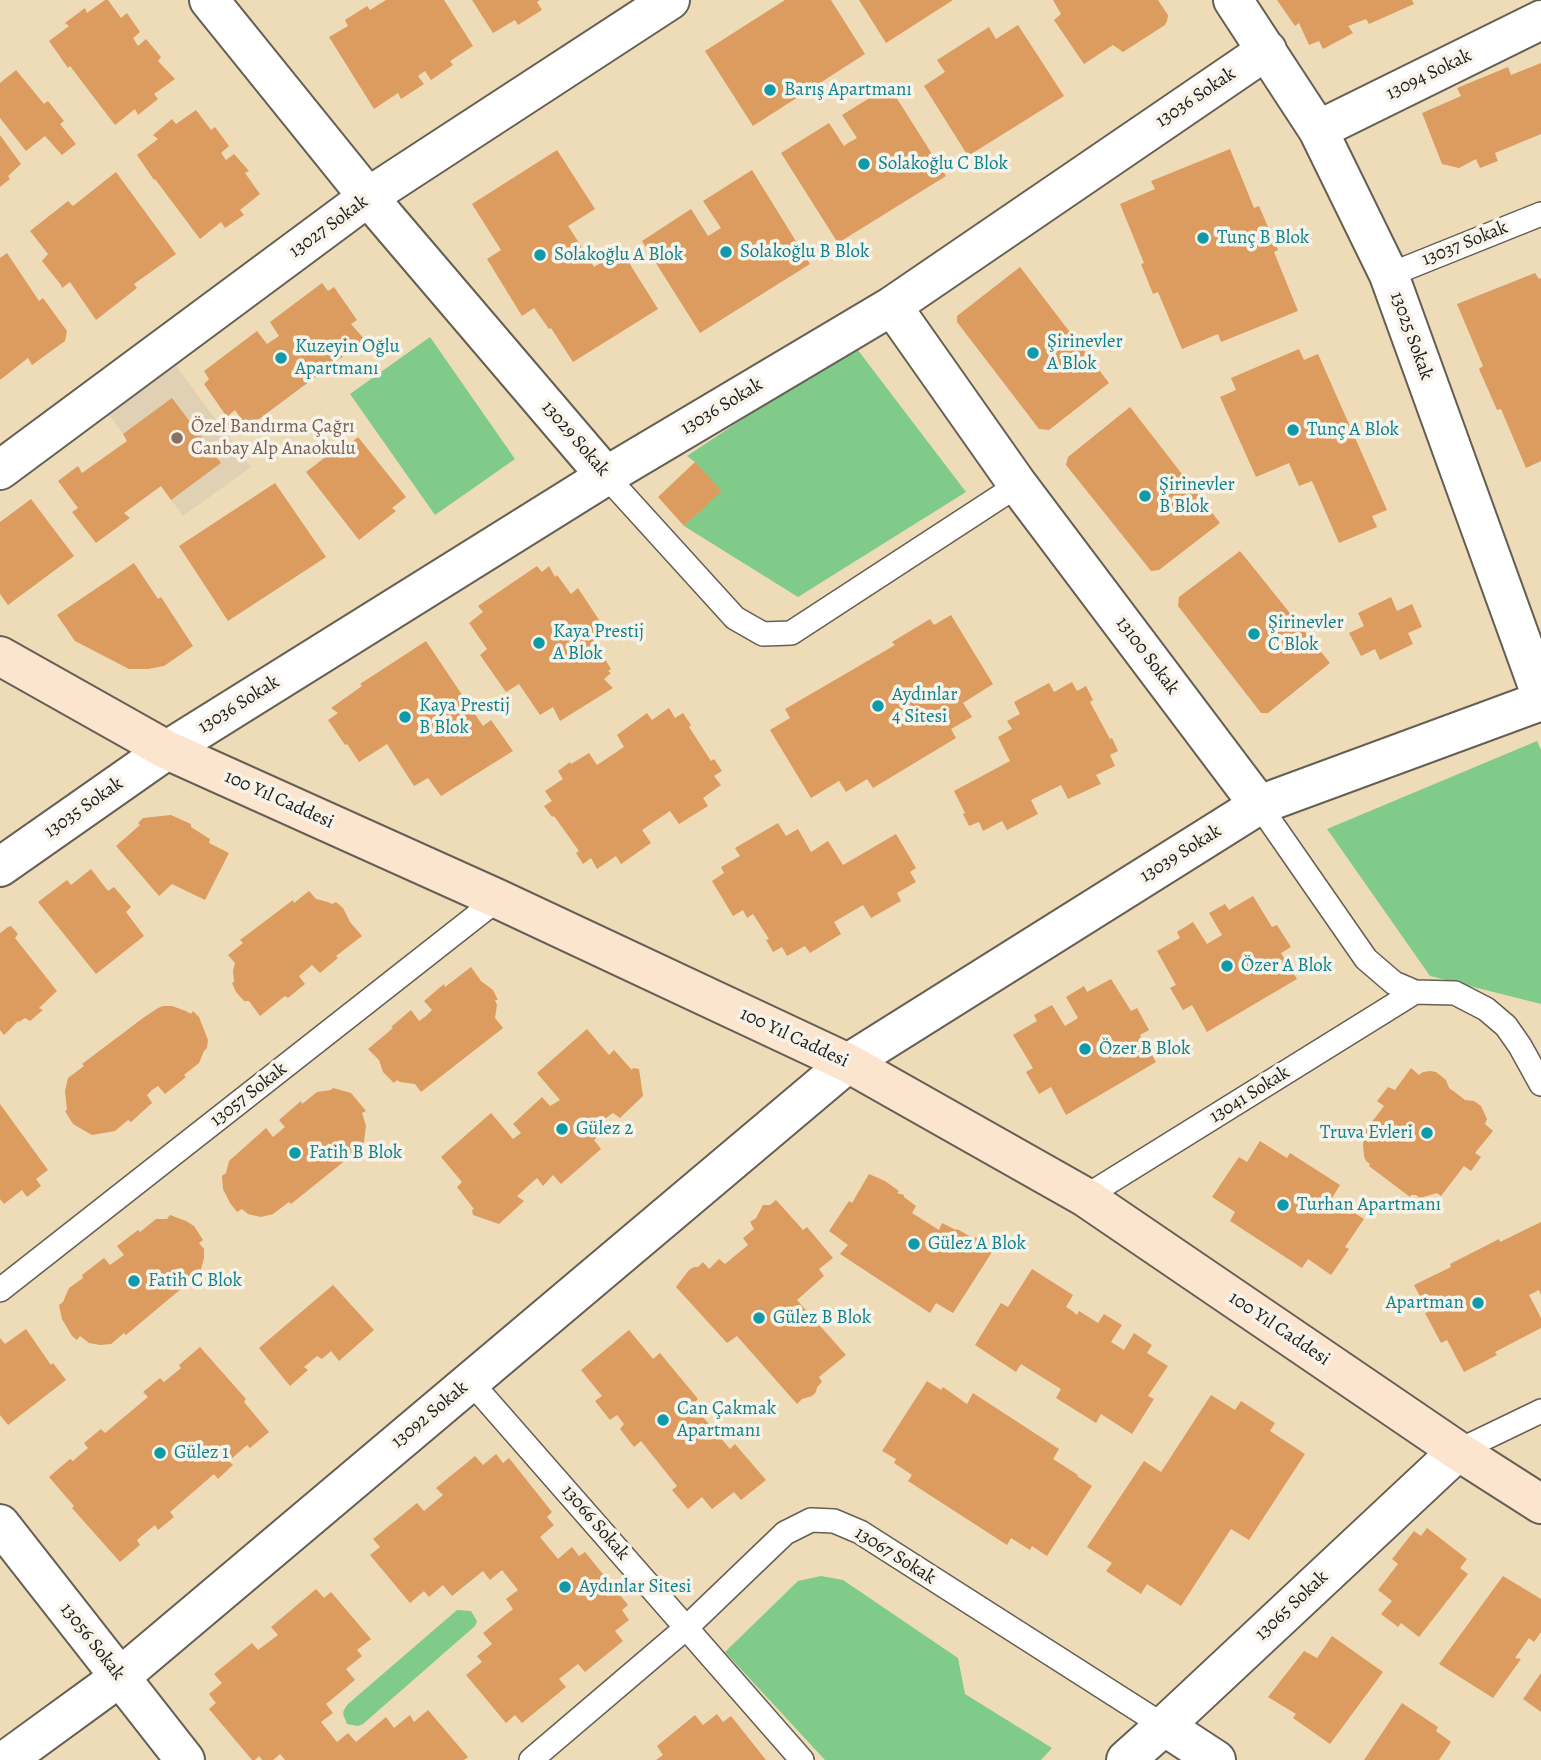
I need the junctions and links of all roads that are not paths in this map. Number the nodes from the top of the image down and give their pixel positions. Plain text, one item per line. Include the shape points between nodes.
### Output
1 (209, 0) edge
2 (670, 0) edge
3 (1233, 0) edge
4 (1541, 20) edge
5 (1267, 50) junction
6 (1318, 130) junction
7 (368, 197) junction
8 (1541, 214) edge
9 (1389, 275) junction
10 (892, 306) junction
11 (0, 470) edge
12 (606, 476) junction
13 (1018, 485) junction
14 (0, 656) edge
15 (1541, 695) edge
16 (1541, 701) edge
17 (167, 750) junction
18 (1259, 805) junction
19 (0, 867) edge
20 (498, 899) junction
21 (1415, 992) junction
22 (848, 1063) junction
23 (1541, 1084) edge
24 (1085, 1197) junction
25 (2, 1285) edge
26 (470, 1381) junction
27 (1541, 1412) edge
28 (1458, 1451) junction
29 (1541, 1504) edge
30 (0, 1524) edge
31 (687, 1628) junction
32 (120, 1677) junction
33 (1164, 1726) junction
34 (6, 1760) edge
35 (185, 1760) edge
36 (531, 1760) edge
37 (802, 1760) edge
38 (1126, 1760) edge
39 (1216, 1760) edge

1 - 7 street, 13029 Sokak
2 - 7 street, 13027 Sokak
3 - 5 street, 13025 Sokak
4 - 6 street, 13094 Sokak
5 - 6 street, 13025 Sokak
5 - 10 street, 13036 Sokak
6 - 9 street, 13025 Sokak
7 - 11 street, 13027 Sokak
7 - 12 street, 13029 Sokak
8 - 9 lane, 13037 Sokak
9 - 15 street, 13025 Sokak
10 - 12 street, 13036 Sokak
10 - 13 street, 13100 Sokak
12 - 13 lane, 13029 Sokak via 735,618 763,634 791,633
12 - 17 street, 13036 Sokak
13 - 18 street, 13100 Sokak
14 - 17 street, 100 Yıl Caddesi
16 - 18 street, 13039 Sokak
17 - 19 street, 13035 Sokak
17 - 20 street, 100 Yıl Caddesi
18 - 21 lane, 13100 Sokak via 1366,959 1394,983
18 - 22 street, 13039 Sokak
20 - 22 street, 100 Yıl Caddesi
20 - 25 lane, 13057 Sokak
21 - 23 lane via 1455,993 1486,1009 1506,1026
21 - 24 lane, 13041 Sokak
22 - 24 street, 100 Yıl Caddesi
22 - 26 street, 13092 Sokak
24 - 28 street, 100 Yıl Caddesi
26 - 31 lane, 13066 Sokak
26 - 32 street, 13092 Sokak
27 - 28 lane
28 - 29 street, 100 Yıl Caddesi
28 - 33 street, 13065 Sokak
30 - 32 street, 13056 Sokak
31 - 33 lane, 13067 Sokak via 785,1533 811,1520 834,1521 860,1532
31 - 36 lane, 13067 Sokak
31 - 37 lane, 13066 Sokak
32 - 34 street, 13092 Sokak
32 - 35 street, 13056 Sokak
33 - 38 street, 13065 Sokak
33 - 39 street, 13067 Sokak

